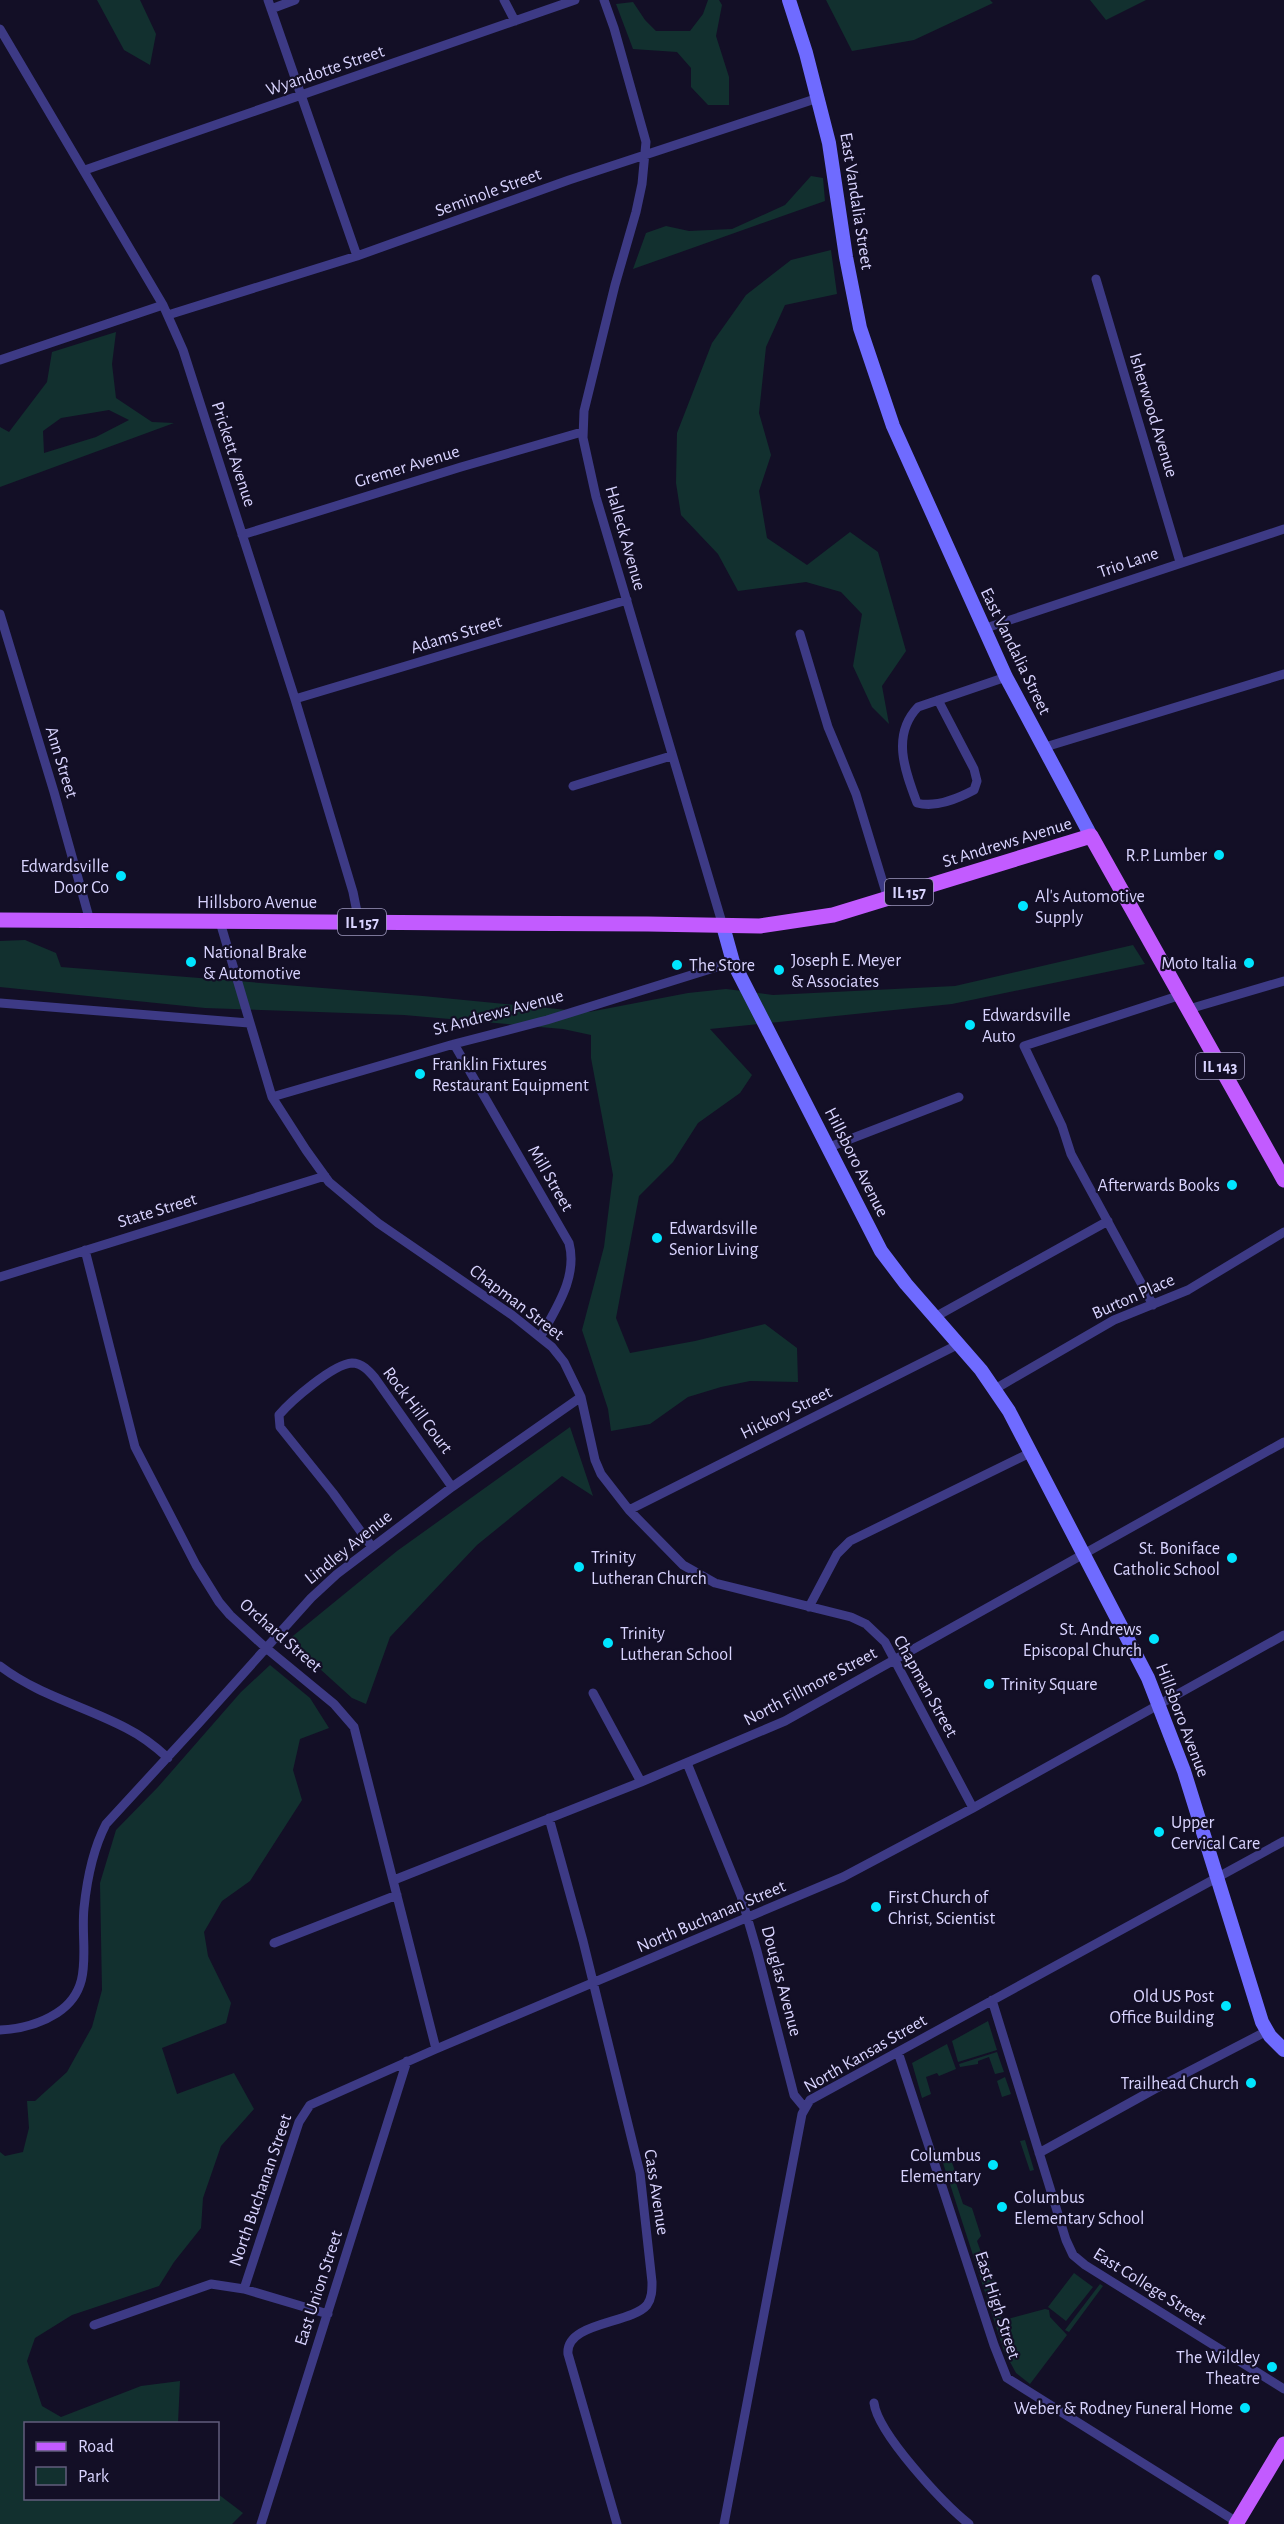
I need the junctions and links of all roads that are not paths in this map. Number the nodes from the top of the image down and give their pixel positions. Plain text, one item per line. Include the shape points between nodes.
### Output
1 (295, 0) edge
2 (504, 0) edge
3 (575, 0) edge
4 (604, 0) edge
5 (789, 0) edge
6 (270, 4) edge
7 (515, 21) junction
8 (0, 29) edge
9 (301, 96) junction
10 (818, 98) junction
11 (646, 154) junction
12 (85, 171) junction
13 (357, 256) junction
14 (1096, 279) dead end
15 (163, 305) junction
16 (168, 315) junction
17 (0, 360) edge
18 (582, 432) junction
19 (1284, 529) edge
20 (242, 535) junction
21 (1180, 562) junction
22 (627, 600) junction
23 (0, 614) edge
24 (983, 629) junction
25 (800, 634) dead end
26 (1284, 674) edge
27 (1006, 677) junction
28 (294, 699) junction
29 (938, 700) junction
30 (1042, 748) junction
31 (671, 756) junction
32 (573, 786) dead end
33 (1091, 836) junction
34 (888, 899) junction
35 (0, 920) edge
36 (90, 921) junction
37 (220, 922) junction
38 (359, 922) junction
39 (723, 926) junction
40 (733, 962) junction
41 (1284, 981) edge
42 (1181, 995) junction
43 (0, 1003) edge
44 (1189, 1009) junction
45 (249, 1023) junction
46 (454, 1044) junction
47 (272, 1097) junction
48 (959, 1097) dead end
49 (827, 1148) junction
50 (325, 1176) junction
51 (1284, 1180) edge
52 (1108, 1221) junction
53 (1284, 1232) edge
54 (85, 1250) junction
55 (0, 1277) edge
56 (1153, 1305) junction
57 (935, 1317) junction
58 (541, 1336) junction
59 (959, 1344) junction
60 (995, 1389) junction
61 (581, 1397) junction
62 (1284, 1442) edge
63 (1032, 1452) junction
64 (452, 1487) junction
65 (629, 1510) junction
66 (372, 1547) junction
67 (1085, 1554) junction
68 (809, 1607) junction
69 (1284, 1635) edge
70 (266, 1648) junction
71 (895, 1660) junction
72 (0, 1666) edge
73 (593, 1692) dead end
74 (1160, 1704) junction
75 (168, 1758) junction
76 (687, 1763) junction
77 (641, 1782) junction
78 (973, 1808) junction
79 (549, 1818) junction
80 (1284, 1841) edge
81 (1217, 1878) junction
82 (394, 1880) junction
83 (398, 1895) junction
84 (748, 1918) junction
85 (274, 1943) dead end
86 (594, 1983) junction
87 (992, 2000) junction
88 (0, 2030) edge
89 (1267, 2031) junction
90 (436, 2049) junction
91 (1284, 2050) edge
92 (898, 2052) junction
93 (407, 2061) junction
94 (804, 2107) junction
95 (1039, 2154) junction
96 (244, 2289) junction
97 (328, 2314) junction
98 (94, 2325) dead end
99 (1284, 2389) edge
100 (874, 2403) dead end
101 (1284, 2444) edge
102 (1238, 2523) edge
103 (261, 2524) edge
104 (617, 2524) edge
105 (724, 2524) edge
106 (969, 2524) edge

1 - 6 street
2 - 7 street
3 - 7 street, Wyandotte Street
4 - 11 street, Halleck Avenue via 643,124
5 - 10 street, IL 143
6 - 9 street
7 - 9 street, Wyandotte Street
8 - 12 street, Prickett Avenue
9 - 12 street, Wyandotte Street
9 - 13 street
10 - 11 street, Seminole Street
10 - 24 street, East Vandalia Street / IL 143 via 852,294 873,372
11 - 13 street, Seminole Street
11 - 18 street, Halleck Avenue via 636,212 592,374
12 - 15 street, Prickett Avenue
13 - 16 street, Seminole Street
14 - 21 street, Isherwood Avenue
15 - 16 street, Prickett Avenue
15 - 17 street
16 - 20 street, Prickett Avenue via 183,350
18 - 20 street, Gremer Avenue
18 - 22 street, Halleck Avenue via 588,466
19 - 21 street, Trio Lane
20 - 28 street, Prickett Avenue
21 - 24 street, Trio Lane
22 - 28 street, Adams Street
22 - 31 street, Halleck Avenue
23 - 36 street, Ann Street
24 - 27 street, East Vandalia Street / IL 143
25 - 34 street
26 - 30 street
27 - 29 street
27 - 30 street, East Vandalia Street / IL 143
28 - 38 street, Prickett Avenue
29 - 29 street via 918,707 904,728 905,770 917,803 927,805 963,796 974,790 977,781
30 - 33 street, East Vandalia Street / IL 143
31 - 32 street
31 - 39 street, Halleck Avenue
33 - 34 main road, St Andrews Avenue / IL 157
33 - 42 main road, East Vandalia Street / IL 143
34 - 39 main road, St Andrews Avenue / IL 157 via 791,923
35 - 36 main road, Hillsboro Avenue / IL 157
36 - 37 main road, Hillsboro Avenue / IL 157
37 - 38 main road, Hillsboro Avenue / IL 157
37 - 45 street, Chapman Street
38 - 39 main road, Hillsboro Avenue / IL 157
39 - 40 street, Hillsboro Avenue
40 - 46 street, St Andrews Avenue via 547,1020
40 - 49 street, Hillsboro Avenue
41 - 44 street
42 - 44 main road, East Vandalia Street / IL 143
42 - 52 street via 1024,1046 1071,1154
43 - 45 street
44 - 51 main road, East Vandalia Street / IL 143
45 - 47 street, Chapman Street
46 - 47 street, St Andrews Avenue
46 - 58 street, Mill Street via 570,1243 570,1275
47 - 50 street, Chapman Street
48 - 49 street
49 - 57 street, Hillsboro Avenue via 881,1251
50 - 54 street, State Street
50 - 58 street, Chapman Street via 378,1223
52 - 56 street
52 - 57 street
53 - 56 street, Burton Place via 1188,1290
54 - 55 street, State Street
54 - 70 street, Orchard Street via 128,1425 141,1461 219,1602
56 - 60 street, Burton Place via 1114,1320
57 - 59 street, Hillsboro Avenue
58 - 61 street, Chapman Street via 564,1362
59 - 60 street, Hillsboro Avenue
59 - 65 street, Hickory Street
60 - 63 street, Hillsboro Avenue
61 - 64 street, Lindley Avenue
61 - 65 street, Chapman Street via 595,1460
62 - 67 street, North Fillmore Street
63 - 67 street, Hillsboro Avenue
63 - 68 street via 850,1541 837,1554
64 - 66 street, Lindley Avenue
64 - 66 street, Rock Hill Court via 375,1378 362,1366 343,1365 304,1392 279,1416 280,1427
65 - 68 street, Chapman Street via 675,1558 699,1575 725,1586
66 - 70 street, Lindley Avenue via 311,1598
67 - 71 street, North Fillmore Street
67 - 74 street, Hillsboro Avenue
68 - 71 street, Chapman Street via 866,1624 885,1642
69 - 74 street, North Buchanan Street
70 - 75 street, Lindley Avenue
70 - 82 street, Orchard Street via 321,1692 354,1727
71 - 76 street, North Fillmore Street via 792,1717
71 - 78 street, Chapman Street
72 - 75 street via 24,1684 126,1727
73 - 77 street
74 - 78 street, North Buchanan Street
74 - 81 street, Hillsboro Avenue
75 - 88 street, Lindley Avenue via 111,1817 99,1838 88,1878 83,1975 77,1995 65,2008 36,2024
76 - 77 street, North Fillmore Street
76 - 84 street, Douglas Avenue
77 - 79 street, North Fillmore Street
78 - 84 street, North Buchanan Street via 843,1877
79 - 82 street, North Fillmore Street
79 - 86 street, Cass Avenue
80 - 81 street, North Kansas Street
81 - 87 street, North Kansas Street
81 - 89 street, Hillsboro Avenue
82 - 83 street, Orchard Street
83 - 85 street
83 - 90 street, Orchard Street
84 - 86 street, North Buchanan Street
84 - 94 street, Douglas Avenue via 794,2095
86 - 90 street, North Buchanan Street
86 - 104 street, Cass Avenue via 640,2173 652,2282 651,2298 643,2308 576,2336 568,2346
87 - 92 street, North Kansas Street
87 - 95 street, East College Street
89 - 91 street, Hillsboro Avenue
89 - 95 street
90 - 93 street, North Buchanan Street
92 - 94 street, North Kansas Street via 810,2100
92 - 102 street, East High Street via 1007,2378
93 - 96 street, North Buchanan Street via 318,2100 303,2112
93 - 97 street, East Union Street
94 - 105 street, North Kansas Street
95 - 99 street, East College Street via 1073,2255
96 - 97 street
96 - 98 street via 204,2285
97 - 103 street, East Union Street
100 - 106 street via 878,2417 898,2447
101 - 102 main road

